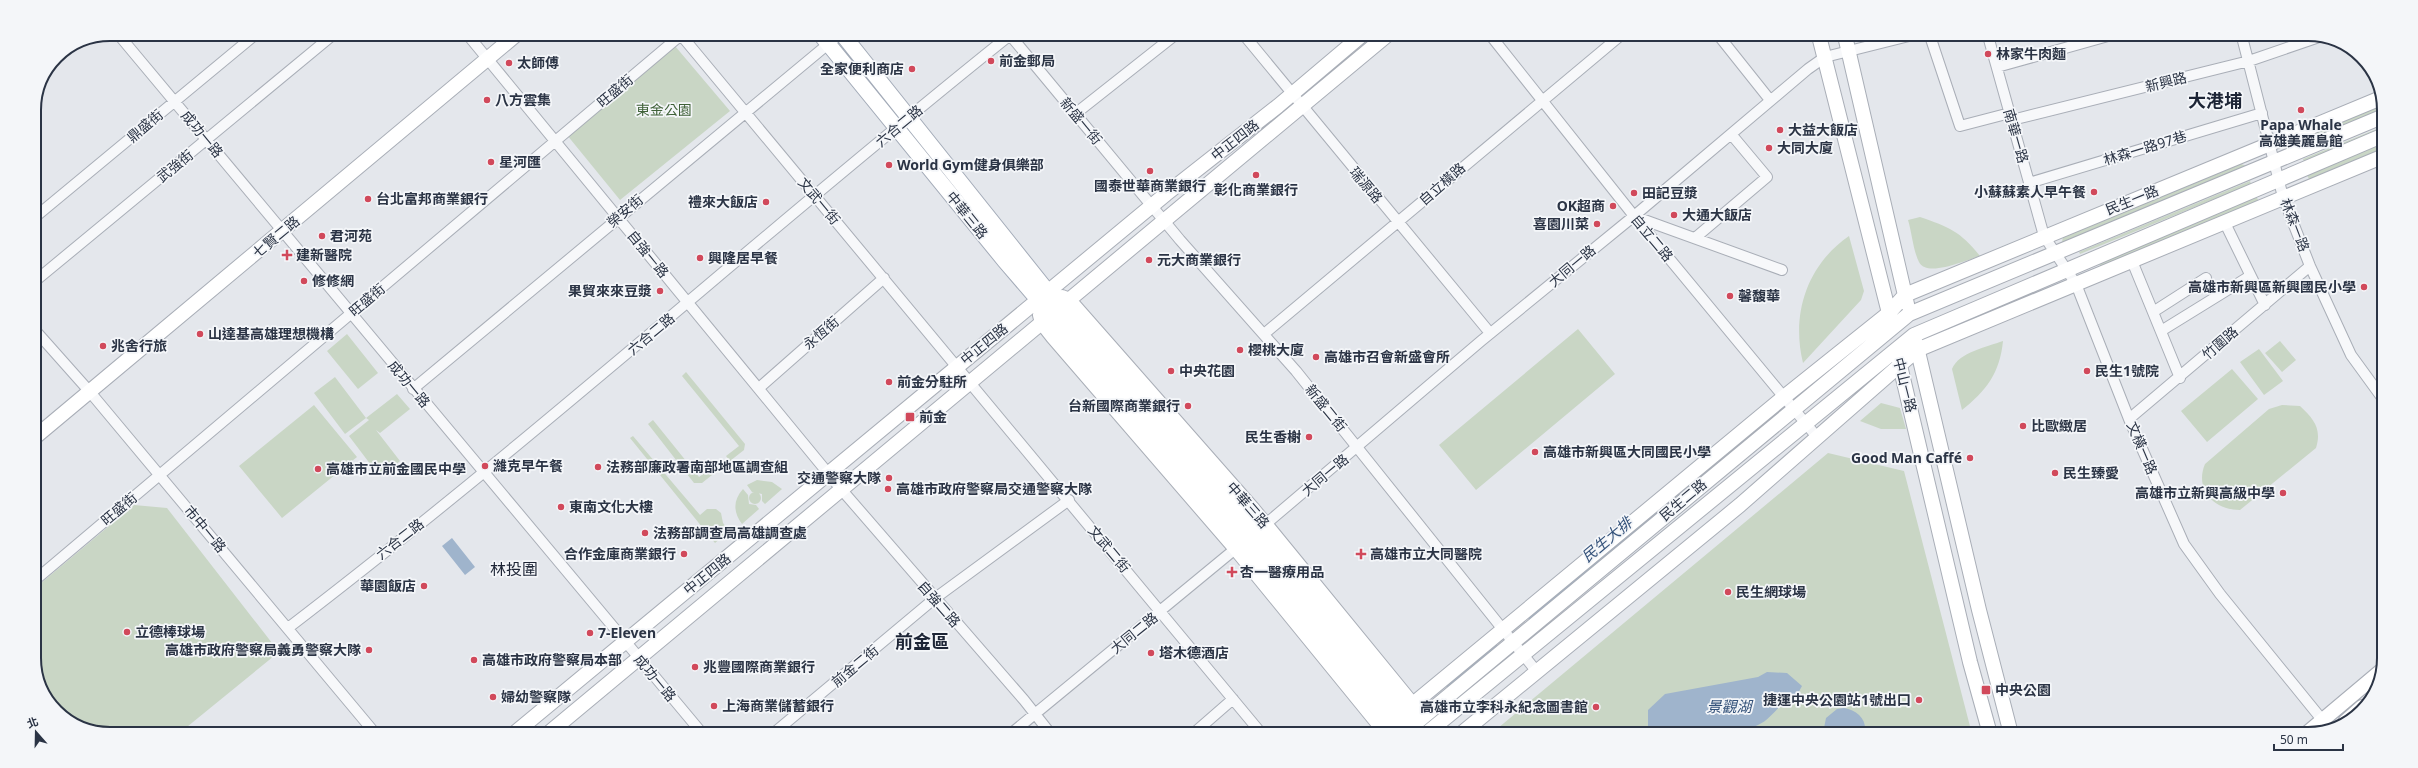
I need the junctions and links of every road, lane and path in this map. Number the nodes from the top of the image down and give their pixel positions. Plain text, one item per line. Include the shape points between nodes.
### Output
1 (124, 41) edge
2 (248, 41) edge
3 (326, 41) edge
4 (473, 41) edge
5 (509, 41) edge
6 (674, 41) edge
7 (686, 41) edge
8 (826, 41) edge
9 (831, 41) edge
10 (848, 41) edge
11 (1003, 41) edge
12 (1015, 41) edge
13 (1167, 41) edge
14 (1249, 41) edge
15 (1356, 41) edge
16 (1380, 41) edge
17 (1496, 41) edge
18 (1614, 41) edge
19 (1723, 41) edge
20 (1820, 41) edge
21 (1846, 41) edge
22 (1889, 41) edge
23 (1932, 41) edge
24 (1989, 41) edge
25 (2090, 41) edge
26 (2243, 41) edge
27 (2307, 41) edge
28 (1848, 51) junction
29 (1825, 58) junction
30 (488, 59) junction
31 (2249, 61) junction
32 (1997, 67) junction
33 (1293, 93) junction
34 (1542, 100) junction
35 (1770, 100) junction
36 (2376, 100) edge
37 (175, 102) junction
38 (1304, 106) junction
39 (746, 112) junction
40 (2262, 113) junction
41 (1075, 114) junction
42 (2011, 116) junction
43 (909, 117) junction
44 (2377, 119) edge
45 (896, 128) junction
46 (1731, 134) junction
47 (2377, 139) edge
48 (206, 140) junction
49 (555, 141) junction
50 (2269, 144) junction
51 (2377, 159) edge
52 (2274, 161) junction
53 (2279, 180) junction
54 (2030, 183) junction
55 (815, 196) junction
56 (2283, 197) junction
57 (1152, 206) junction
58 (41, 212) edge
59 (1634, 216) junction
60 (618, 217) junction
61 (1164, 221) junction
62 (2224, 221) junction
63 (1398, 223) junction
64 (283, 232) junction
65 (2044, 236) junction
66 (1695, 238) junction
67 (2054, 252) junction
68 (2132, 260) junction
69 (2310, 266) junction
70 (2065, 269) junction
71 (1782, 270) dead end
72 (41, 276) edge
73 (2250, 276) junction
74 (884, 278) junction
75 (2206, 278) dead end
76 (2076, 284) junction
77 (1905, 295) junction
78 (1043, 296) junction
79 (688, 302) junction
80 (2265, 305) junction
81 (1056, 311) junction
82 (2153, 312) junction
83 (351, 314) junction
84 (1909, 314) junction
85 (1891, 320) junction
86 (2161, 331) junction
87 (1490, 333) junction
88 (1264, 334) junction
89 (1914, 335) junction
90 (41, 337) edge
91 (1896, 347) junction
92 (1917, 350) junction
93 (1900, 364) junction
94 (957, 366) junction
95 (2180, 378) junction
96 (970, 382) junction
97 (759, 388) junction
98 (414, 389) junction
99 (2377, 391) edge
100 (90, 392) junction
101 (1784, 397) junction
102 (1794, 409) junction
103 (2129, 419) junction
104 (1806, 423) junction
105 (41, 432) edge
106 (1817, 437) junction
107 (1358, 447) junction
108 (484, 474) junction
109 (829, 474) junction
110 (160, 475) junction
111 (841, 489) junction
112 (1068, 500) junction
113 (1250, 537) junction
114 (41, 574) edge
115 (934, 599) junction
116 (1160, 611) junction
117 (288, 628) junction
118 (1503, 631) junction
119 (623, 641) junction
120 (1513, 643) junction
121 (1523, 655) junction
122 (639, 659) junction
123 (1537, 672) junction
124 (2374, 678) edge
125 (1233, 699) junction
126 (1036, 715) junction
127 (1392, 722) edge
128 (2325, 724) edge
129 (370, 727) edge
130 (522, 727) edge
131 (556, 727) edge
132 (697, 727) edge
133 (781, 727) edge
134 (1020, 727) edge
135 (1046, 727) edge
136 (1201, 727) edge
137 (1256, 727) edge
138 (1411, 727) edge
139 (1421, 727) edge
140 (1422, 727) edge
141 (1469, 727) edge
142 (1988, 727) edge
143 (2009, 727) edge

1 - 37 street, 成功一路
2 - 37 street, 鼎盛街
3 - 48 street, 武強街
4 - 30 street, 自強一路
5 - 30 main road, 七賢二路
6 - 49 street, 旺盛街
7 - 39 street, 文武一街
8 - 39 street, 榮安街
9 - 45 main road, 中華三路
10 - 43 main road, 中華三路
11 - 43 street, 六合二路
12 - 41 street, 新盛一街
13 - 41 street
14 - 33 street, 瑞源路
15 - 33 main road, 中正四路
16 - 38 main road, 中正四路
17 - 34 street, 自立二路
18 - 34 street, 自立橫路
19 - 35 street
20 - 29 main road, 中山一路
21 - 28 main road, 中山一路
22 - 28 street, 大同一路
23 - 42 street, 新興路 via 1960,126
24 - 32 street, 南華一路
25 - 32 street
26 - 31 street, 林森一路
27 - 31 street, 新興路
28 - 29 street, 大同一路
28 - 77 main road, 中山一路
29 - 35 street, 大同一路
29 - 85 main road, 中山一路
30 - 49 street, 自強一路
30 - 64 main road, 七賢二路
31 - 40 street, 林森一路
31 - 42 street, 新興路
32 - 42 street, 南華一路
33 - 38 street, 瑞源路
33 - 57 main road, 中正四路
34 - 59 street, 自立二路
34 - 63 street, 自立橫路
35 - 46 street, 大同一路
36 - 50 main road, 民生一路
37 - 48 street, 成功一路
37 - 58 street, 鼎盛街
38 - 61 main road, 中正四路
38 - 63 street, 瑞源路
39 - 55 street, 文武一街
39 - 60 street, 榮安街
40 - 50 street, 林森一路
40 - 54 street, 林森一路97巷
41 - 57 street, 新盛一街
42 - 54 street, 南華一路
43 - 45 street, 六合二路
43 - 78 main road, 中華三路
44 - 52 main road, 民生一路
45 - 55 street, 六合二路
45 - 78 main road, 中華三路
46 - 59 street, 大同一路
46 - 66 street via 1767,178
47 - 53 main road
48 - 64 street, 成功一路
48 - 72 street, 武強街
49 - 60 street, 自強一路
49 - 83 street, 旺盛街
50 - 52 street, 林森一路
50 - 65 main road, 民生一路
51 - 56 main road
52 - 53 street, 林森一路
52 - 67 main road, 民生一路
53 - 56 street, 林森一路
53 - 70 main road
54 - 65 street, 南華一路
55 - 74 street, 文武一街
55 - 79 street, 六合二路
56 - 62 main road
56 - 69 street, 林森一路
57 - 61 street, 新盛二街
57 - 78 main road, 中正四路
59 - 66 street
59 - 87 street, 大同一路
59 - 101 street, 自立二路
60 - 79 street, 自強一路
60 - 98 street, 榮安街
61 - 81 main road, 中正四路
61 - 88 street, 新盛二街
62 - 68 main road
62 - 73 street
63 - 87 street, 瑞源路
63 - 88 street, 自立橫路
64 - 83 street, 成功一路
64 - 100 main road, 七賢二路
65 - 67 street, 文橫一路
65 - 77 main road, 民生一路
66 - 71 street
67 - 70 street, 文橫一路
67 - 84 main road, 民生一路
68 - 76 main road
68 - 82 street
69 - 80 street, 竹圍路
69 - 99 street, 林森一路 via 2351,355
70 - 76 street, 文橫一路
70 - 89 main road
73 - 80 street
73 - 86 street
74 - 94 street, 文武一街
74 - 97 street, 永恆街
75 - 82 street
76 - 92 main road
76 - 103 street, 文橫一路
77 - 84 main road, 中山一路
77 - 85 main road, 民生一路
78 - 81 main road, 中華三路
78 - 81 main road, 中華三路
78 - 94 main road, 中正四路
79 - 97 street, 自強一路
79 - 108 street, 六合二路
80 - 95 street, 竹圍路
81 - 96 main road, 中正四路
81 - 113 main road, 中華三路
81 - 113 main road, 中華三路
82 - 86 street
83 - 98 street, 成功一路
83 - 110 street, 旺盛街
84 - 85 main road, 民生二路
84 - 89 main road, 中山一路
85 - 91 main road, 中山一路
85 - 101 main road
85 - 102 main road, 民生二路
86 - 95 street
87 - 107 street, 大同一路
88 - 107 street, 新盛二街
89 - 91 main road
89 - 92 main road, 中山一路
90 - 100 street, 市中一路
91 - 93 main road, 中山一路
91 - 104 main road, 民生二路
92 - 93 main road
92 - 143 main road, 中山一路
93 - 106 main road
93 - 142 main road, 中山一路 via 1970,662
94 - 96 street, 文武二街
94 - 109 main road, 中正四路
95 - 103 street, 竹圍路
96 - 111 main road, 中正四路
96 - 112 street, 文武二街
97 - 109 street, 自強一路
98 - 108 street, 成功一路
100 - 105 main road, 七賢二路
100 - 110 street, 市中一路
101 - 102 street, 自立二路
101 - 118 main road
102 - 104 street, 自立二路
102 - 120 main road, 民生二路
103 - 128 street, 文橫一路 via 2184,544 2224,600
104 - 106 street, 自立二路
104 - 121 main road, 民生二路
106 - 123 main road via 1732,512
107 - 113 street, 大同一路
107 - 118 street, 新盛二街
108 - 117 street, 六合二路
108 - 119 street, 成功一路
109 - 111 street, 自強二路
109 - 119 main road, 中正四路
110 - 114 street, 旺盛街
110 - 117 street, 市中一路
111 - 115 street, 自強二路
111 - 122 main road, 中正四路
112 - 115 street, 前金二街
112 - 116 street, 文武二街
113 - 116 street, 大同二路
113 - 127 main road, 中華三路
113 - 127 main road, 中華三路
115 - 126 street, 自強二路 via 1000,671
115 - 133 street, 前金二街
116 - 125 street, 文武二街
116 - 126 street, 大同二路
117 - 129 street, 市中一路
118 - 120 street, 新盛二街
118 - 127 main road
119 - 122 street, 成功一路
119 - 130 main road, 中正四路
120 - 121 street, 新盛二街
120 - 139 main road, 民生二路
121 - 123 street, 新盛二街
121 - 140 main road, 民生二路
122 - 131 main road, 中正四路
122 - 132 street, 成功一路
123 - 141 main road
124 - 128 main road
125 - 136 street
125 - 137 street, 文武二街
126 - 134 street, 大同二路
126 - 135 street, 自強二路
127 - 138 main road, 中華三路

